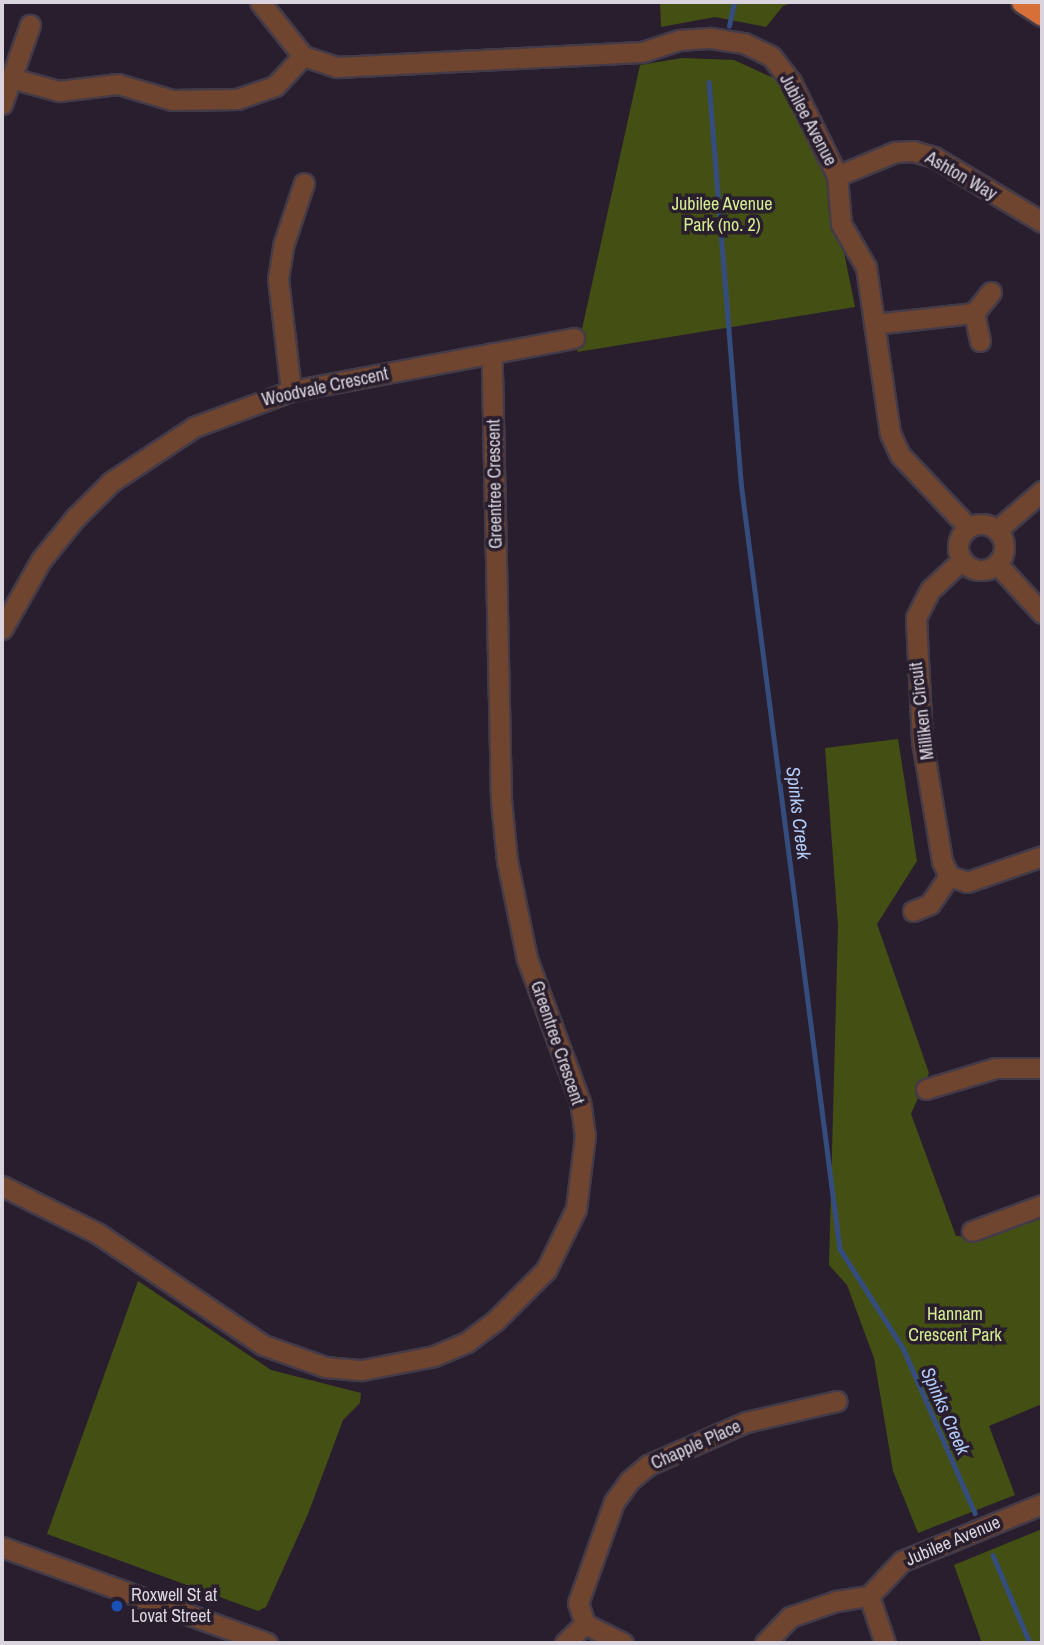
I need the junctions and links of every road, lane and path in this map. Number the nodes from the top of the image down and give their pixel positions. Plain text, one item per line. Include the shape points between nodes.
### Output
1 (260, 2) edge
2 (1021, 2) edge
3 (1042, 15) edge
4 (30, 25) dead end
5 (303, 56) junction
6 (11, 78) junction
7 (2, 104) edge
8 (836, 176) junction
9 (304, 183) dead end
10 (1042, 222) edge
11 (991, 292) dead end
12 (974, 313) junction
13 (874, 324) junction
14 (574, 338) dead end
15 (980, 341) dead end
16 (492, 353) junction
17 (291, 391) junction
18 (1042, 491) edge
19 (968, 527) junction
20 (997, 530) junction
21 (961, 561) junction
22 (997, 564) junction
23 (1042, 613) edge
24 (2, 629) edge
25 (1042, 856) edge
26 (949, 876) junction
27 (913, 911) dead end
28 (1042, 1070) edge
29 (926, 1088) dead end
30 (2, 1186) edge
31 (1042, 1205) edge
32 (972, 1231) dead end
33 (837, 1401) dead end
34 (1042, 1504) edge
35 (2, 1547) edge
36 (869, 1596) junction
37 (584, 1624) junction
38 (267, 1643) edge
39 (565, 1643) edge
40 (623, 1643) edge
41 (765, 1643) edge
42 (885, 1643) edge

1 - 5 street
2 - 3 highway
4 - 6 street
5 - 6 street via 275,86 237,99 172,100 118,84 59,92
5 - 8 street, Jubilee Avenue via 337,67 398,68 452,60 642,52 679,40 744,43 771,56 791,82
6 - 7 street
8 - 10 street, Ashton Way via 894,152 913,150 934,157
8 - 13 street, Jubilee Avenue via 841,224 866,267
9 - 17 street via 284,243 278,279
11 - 12 street
12 - 13 street
12 - 15 street
13 - 19 street, Jubilee Avenue via 890,433 900,454
14 - 16 street, Woodvale Crescent
16 - 17 street, Woodvale Crescent
16 - 30 street, Greentree Crescent via 501,800 507,861 527,959 580,1101 585,1136 576,1209 546,1270 467,1342 434,1356 362,1370 326,1367 263,1345 96,1233
17 - 24 street, Woodvale Crescent via 194,427 111,482 41,560
18 - 20 street
19 - 20 street via 983,524
19 - 21 street via 957,547
20 - 22 street via 1004,543
21 - 22 street via 974,570
21 - 26 street, Milliken Circuit via 920,605 915,640 922,741 942,861
22 - 23 street
25 - 26 street via 994,870 981,880 967,882
26 - 27 street via 930,904
28 - 29 street via 995,1068
31 - 32 street
33 - 37 street, Chapple Place via 746,1423 648,1465 629,1481 614,1503 578,1603
34 - 36 street, Jubilee Avenue via 902,1560
35 - 38 street
36 - 41 street via 836,1601 790,1617
36 - 42 street
37 - 39 street
37 - 40 street

